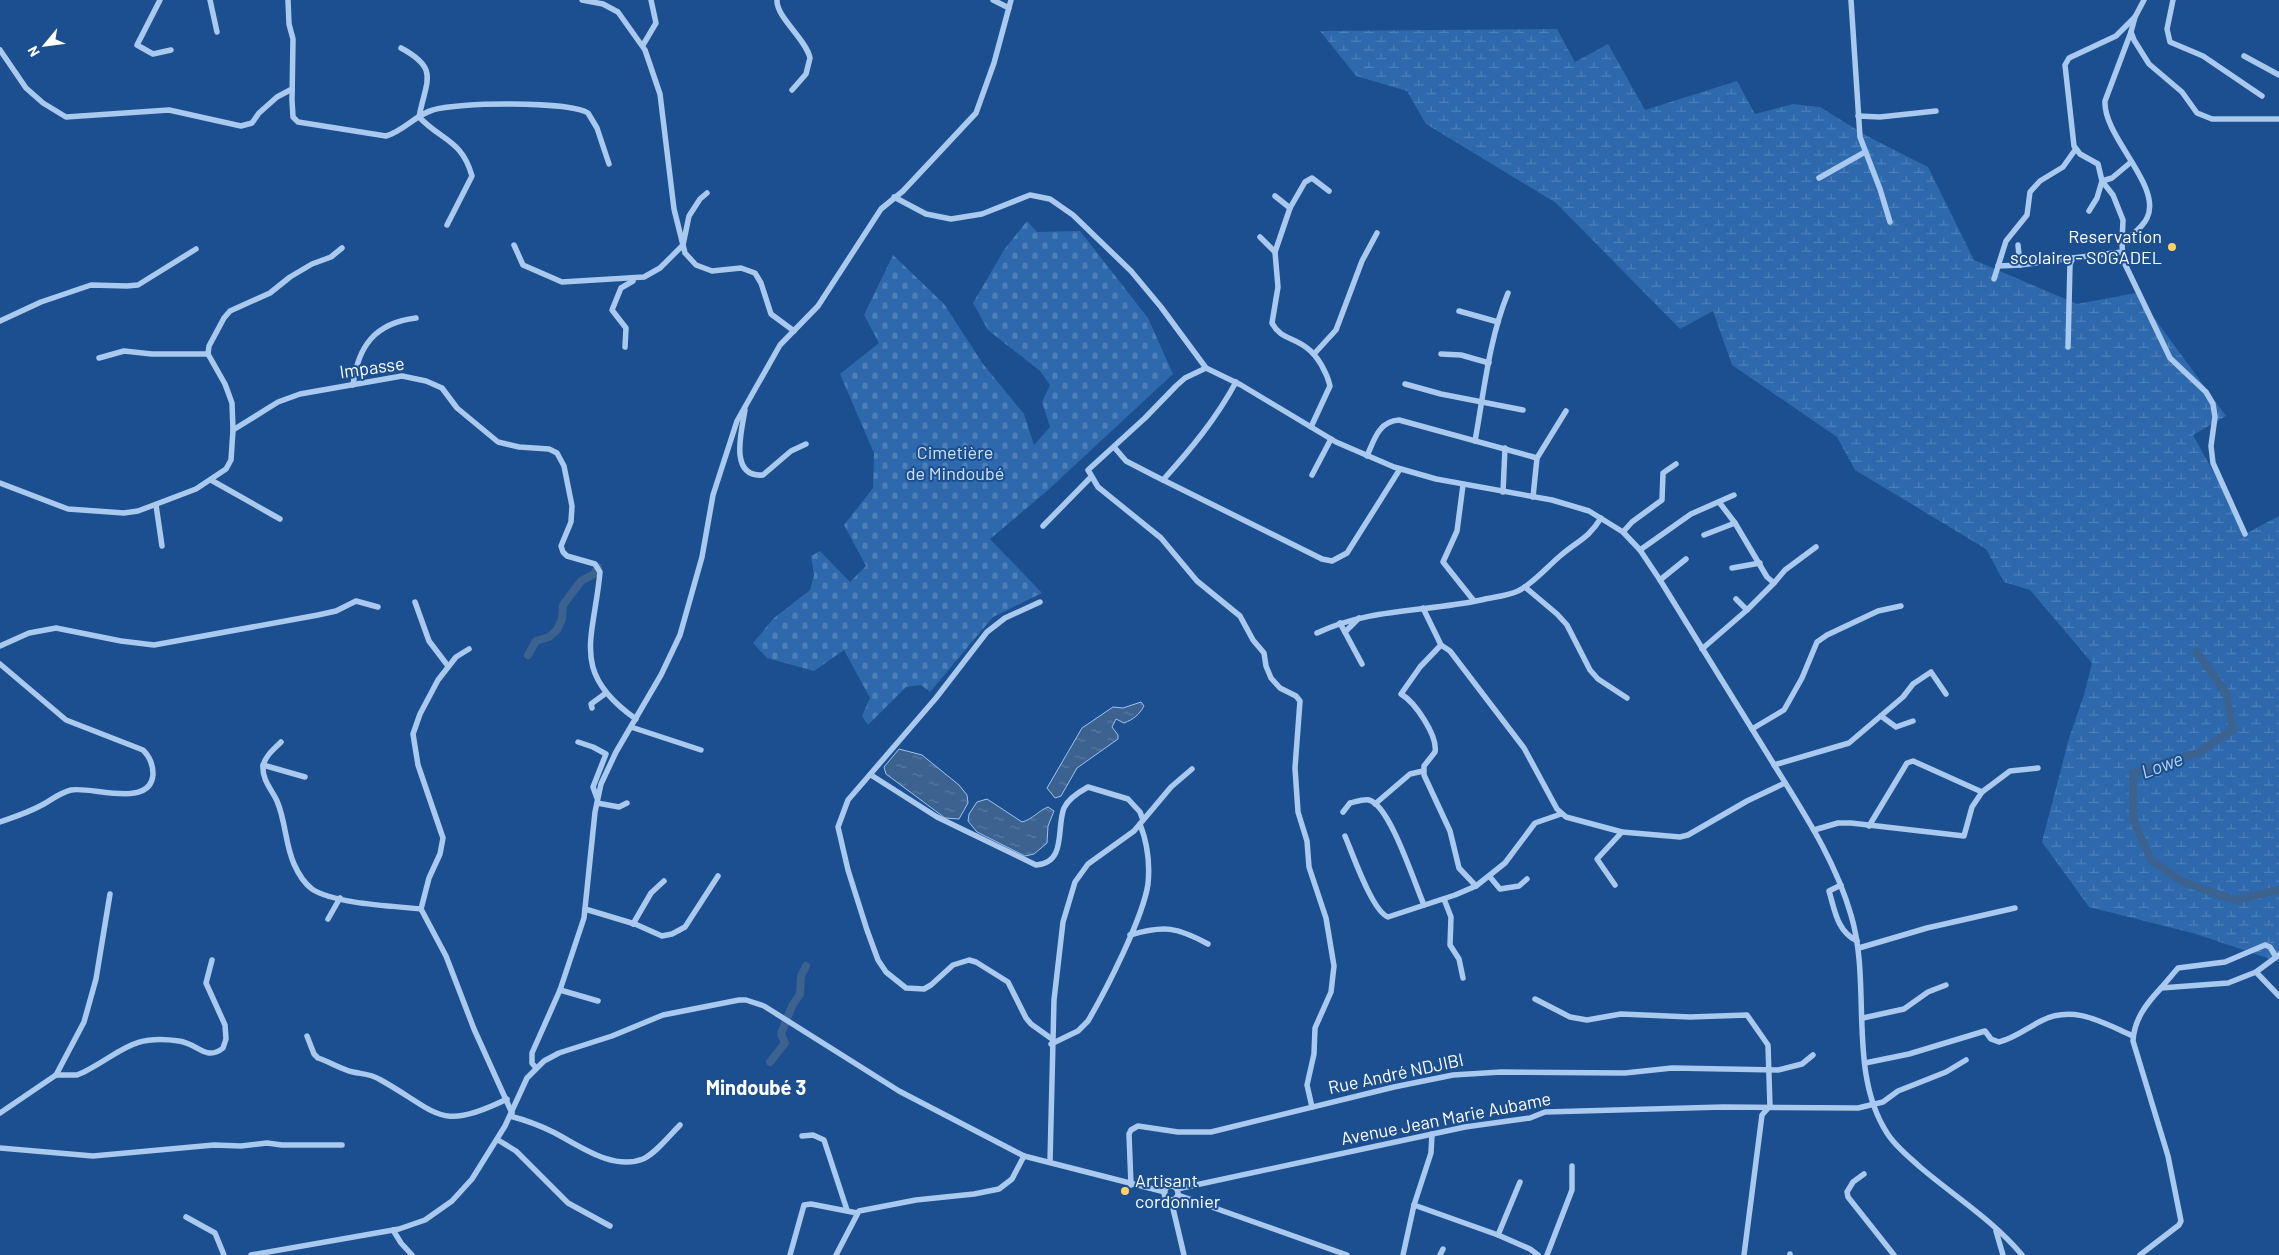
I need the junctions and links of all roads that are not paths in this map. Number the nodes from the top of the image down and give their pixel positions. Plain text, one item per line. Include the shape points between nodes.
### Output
1 (160, 0) edge
2 (210, 0) edge
3 (288, 0) edge
4 (582, 0) edge
5 (651, 0) edge
6 (777, 0) edge
7 (993, 0) edge
8 (1011, 0) edge
9 (1851, 0) edge
10 (2144, 0) edge
11 (2173, 0) edge
12 (1009, 8) junction
13 (2134, 17) junction
14 (216, 32) dead end
15 (2131, 32) junction
16 (643, 45) junction
17 (401, 48) dead end
18 (0, 50) edge
19 (171, 50) dead end
20 (2244, 56) dead end
21 (2279, 75) edge
22 (292, 89) junction
23 (792, 90) dead end
24 (2262, 96) dead end
25 (1936, 111) dead end
26 (1858, 116) junction
27 (419, 117) junction
28 (2279, 119) edge
29 (2075, 150) junction
30 (1865, 152) junction
31 (2131, 162) junction
32 (609, 164) dead end
33 (1819, 178) dead end
34 (2102, 181) junction
35 (1329, 191) dead end
36 (707, 193) dead end
37 (1275, 196) dead end
38 (894, 197) junction
39 (1290, 208) junction
40 (2089, 211) dead end
41 (1890, 222) dead end
42 (447, 225) dead end
43 (1378, 233) dead end
44 (1260, 237) dead end
45 (2122, 243) junction
46 (514, 245) dead end
47 (683, 245) junction
48 (2018, 245) dead end
49 (342, 248) dead end
50 (196, 249) dead end
51 (1274, 252) junction
52 (2122, 252) junction
53 (2073, 258) junction
54 (2020, 265) junction
55 (1998, 266) junction
56 (638, 279) junction
57 (1994, 279) dead end
58 (1508, 293) dead end
59 (1460, 311) dead end
60 (416, 318) dead end
61 (0, 321) edge
62 (1498, 322) junction
63 (794, 331) junction
64 (625, 347) dead end
65 (2068, 347) dead end
66 (208, 354) junction
67 (1314, 354) junction
68 (1441, 354) dead end
69 (99, 358) dead end
70 (1489, 363) junction
71 (1206, 368) junction
72 (1236, 382) junction
73 (1405, 384) dead end
74 (353, 385) junction
75 (1482, 403) junction
76 (746, 406) junction
77 (1523, 410) dead end
78 (1566, 411) dead end
79 (1311, 427) junction
80 (233, 430) junction
81 (1331, 439) junction
82 (1475, 441) junction
83 (806, 444) dead end
84 (1114, 447) junction
85 (1505, 448) junction
86 (1367, 456) junction
87 (1537, 458) junction
88 (1676, 464) dead end
89 (1400, 469) junction
90 (1312, 475) dead end
91 (1090, 478) junction
92 (211, 480) junction
93 (1163, 480) junction
94 (0, 483) edge
95 (1464, 485) junction
96 (1503, 492) junction
97 (1734, 495) dead end
98 (1533, 497) junction
99 (1719, 502) junction
100 (156, 505) junction
101 (1601, 518) junction
102 (280, 519) dead end
103 (1735, 523) junction
104 (1043, 526) dead end
105 (1624, 532) junction
106 (1704, 534) dead end
107 (2245, 534) dead end
108 (162, 546) dead end
109 (1816, 546) dead end
110 (1640, 550) junction
111 (1686, 559) dead end
112 (1760, 563) junction
113 (1732, 568) dead end
114 (1660, 580) junction
115 (1774, 583) junction
116 (1524, 587) junction
117 (1736, 599) dead end
118 (1474, 601) junction
119 (415, 602) dead end
120 (1040, 602) dead end
121 (1901, 606) dead end
122 (378, 607) dead end
123 (1423, 608) junction
124 (1747, 610) junction
125 (1359, 618) junction
126 (1340, 623) junction
127 (1345, 632) junction
128 (1317, 633) dead end
129 (1441, 645) junction
130 (0, 646) edge
131 (469, 649) dead end
132 (1702, 649) junction
133 (0, 664) edge
134 (1362, 664) dead end
135 (448, 666) junction
136 (606, 693) junction
137 (1946, 694) dead end
138 (1627, 698) dead end
139 (592, 708) dead end
140 (1881, 716) junction
141 (636, 718) junction
142 (1913, 721) dead end
143 (631, 727) junction
144 (1752, 729) junction
145 (281, 742) dead end
146 (578, 742) dead end
147 (701, 750) dead end
148 (264, 765) junction
149 (1774, 765) junction
150 (2038, 768) dead end
151 (1192, 769) dead end
152 (1423, 771) junction
153 (871, 775) junction
154 (305, 777) dead end
155 (1786, 783) junction
156 (1982, 792) junction
157 (597, 800) junction
158 (627, 803) dead end
159 (1374, 804) junction
160 (1343, 812) dead end
161 (1561, 814) junction
162 (0, 822) edge
163 (1141, 822) junction
164 (1868, 826) junction
165 (1814, 830) junction
166 (1622, 832) junction
167 (1345, 836) dead end
168 (718, 876) dead end
169 (1490, 877) junction
170 (1528, 879) dead end
171 (664, 881) dead end
172 (1615, 885) dead end
173 (1841, 885) junction
174 (1476, 886) junction
175 (110, 894) dead end
176 (340, 898) junction
177 (1444, 899) junction
178 (1424, 905) junction
179 (2015, 908) dead end
180 (421, 909) junction
181 (585, 909) junction
182 (328, 919) dead end
183 (633, 924) junction
184 (1130, 935) junction
185 (1857, 941) junction
186 (1208, 944) dead end
187 (1858, 948) junction
188 (2277, 956) edge
189 (212, 960) dead end
190 (2256, 972) junction
191 (1463, 978) dead end
192 (1946, 985) dead end
193 (2161, 988) junction
194 (560, 990) junction
195 (2279, 996) edge
196 (1535, 999) dead end
197 (598, 1002) dead end
198 (1863, 1018) junction
199 (307, 1036) dead end
200 (2133, 1036) junction
201 (1052, 1042) junction
202 (1813, 1055) dead end
203 (1966, 1060) dead end
204 (1864, 1063) junction
205 (536, 1068) junction
206 (1770, 1068) junction
207 (56, 1075) junction
208 (508, 1100) junction
209 (1874, 1106) junction
210 (1312, 1107) junction
211 (1755, 1107) junction
212 (1769, 1107) junction
213 (0, 1113) edge
214 (511, 1115) junction
215 (1762, 1116) junction
216 (680, 1125) dead end
217 (1432, 1134) junction
218 (802, 1136) dead end
219 (498, 1140) junction
220 (342, 1145) dead end
221 (0, 1148) edge
222 (1024, 1156) junction
223 (1050, 1162) junction
224 (1572, 1166) dead end
225 (1864, 1174) dead end
226 (1520, 1182) dead end
227 (1131, 1184) junction
228 (1165, 1192) junction
229 (1177, 1192) junction
230 (1171, 1200) junction
231 (1414, 1206) junction
232 (847, 1210) junction
233 (857, 1213) junction
234 (186, 1217) dead end
235 (610, 1226) dead end
236 (1993, 1226) junction
237 (393, 1230) junction
238 (1498, 1235) junction
239 (2013, 1245) junction
240 (2003, 1254) edge
241 (224, 1255) edge
242 (251, 1255) edge
243 (412, 1255) edge
244 (790, 1255) edge
245 (836, 1255) edge
246 (1184, 1255) edge
247 (1347, 1255) edge
248 (1403, 1255) edge
249 (1538, 1255) edge
250 (1547, 1255) edge
251 (1744, 1255) edge
252 (1894, 1255) edge
253 (2022, 1255) edge
254 (2140, 1255) edge

1 - 19 street via 137,45 153,54
2 - 14 street
3 - 22 street via 289,24 294,39
4 - 16 street via 611,7 618,12
5 - 16 street via 656,23
6 - 23 street via 779,10 806,47 810,58 806,74
7 - 12 street
8 - 12 street
9 - 26 street
10 - 13 street
11 - 24 street via 2166,29 2170,42 2203,56
12 - 38 street via 976,113
13 - 15 street
13 - 29 street via 2116,36 2066,61
15 - 28 street via 2149,64 2182,92 2201,116 2212,119
15 - 31 street via 2105,101 2105,109
16 - 47 street via 660,94 674,209
17 - 27 street via 426,67 427,82
18 - 22 street via 26,88 60,115 72,118 169,110 241,126 252,123 277,97
20 - 21 street
22 - 27 street via 293,117 302,124 386,136 399,132
25 - 26 street
26 - 30 street
27 - 32 street via 435,109 471,103 583,110 597,128
27 - 42 street via 434,132 456,145 469,164 472,176
29 - 34 street via 2096,162
29 - 55 street via 2064,167 2031,190 2027,215 2006,241
30 - 33 street
30 - 41 street
31 - 34 street via 2112,178
31 - 45 street via 2149,196 2150,210 2145,223
34 - 40 street
34 - 45 street via 2120,208
35 - 39 street via 1312,178 1308,179
36 - 47 street via 690,216
37 - 39 street
38 - 63 street via 880,209 818,306
38 - 71 street via 926,214 951,219 982,214 1030,195 1050,199 1073,215 1131,272
39 - 51 street
43 - 67 street via 1362,261 1336,330
44 - 51 street
45 - 52 street
46 - 56 street via 523,265 562,282
47 - 56 street via 660,268
47 - 63 street via 688,257 701,268 720,272 741,268 755,273 771,314
48 - 54 street
49 - 66 street via 290,277 270,293 227,314 209,346
50 - 61 street via 138,284 91,285 41,302
51 - 67 street via 1278,286 1272,323 1279,333
52 - 53 street
52 - 107 street via 2170,358 2206,392 2214,404 2213,463
53 - 54 street
53 - 65 street via 2070,264
54 - 55 street
55 - 57 street
56 - 64 street via 622,288 613,307 613,313 626,328
58 - 62 street
59 - 62 street
60 - 74 street via 399,321 374,333 357,366
62 - 70 street
63 - 76 street via 780,345
66 - 69 street via 124,351
66 - 80 street via 232,403
67 - 79 street via 1330,386
68 - 70 street via 1461,355
70 - 75 street
71 - 72 street
71 - 84 street via 1185,378
72 - 79 street
72 - 93 street via 1200,438
73 - 75 street
74 - 80 street, Impasse via 300,394 278,402
74 - 136 street, Impasse via 402,376 416,377 442,388 457,408 498,442 557,453 564,466 572,506 571,522 561,546 563,552 595,564 600,572 589,644 595,671
75 - 77 street
75 - 82 street
76 - 83 street via 738,453 746,469 753,474 763,475 791,451
76 - 141 street via 734,429 713,496 702,558 680,635
78 - 87 street
79 - 81 street
80 - 92 street via 229,464
81 - 86 street
81 - 90 street
82 - 85 street
82 - 86 street via 1425,426 1391,421 1380,429
84 - 91 street via 1090,467
84 - 93 street via 1126,460
85 - 87 street
85 - 96 street
86 - 89 street
87 - 98 street
88 - 105 street via 1663,473 1662,500
89 - 93 street via 1347,553 1332,561 1322,560
89 - 95 street
91 - 104 street
91 - 210 street via 1161,538 1197,581 1240,616 1264,653 1271,678 1300,701 1295,768 1298,812 1307,841 1309,867 1326,918 1334,966 1332,992 1314,1028 1314,1054 1307,1085
92 - 100 street
92 - 102 street
94 - 100 street via 68,509 124,513
95 - 96 street
95 - 118 street via 1457,531 1443,562
96 - 98 street
97 - 99 street
98 - 101 street via 1574,506
99 - 103 street
99 - 110 street via 1691,514
100 - 108 street
101 - 105 street
101 - 116 street via 1587,537
103 - 106 street
103 - 112 street
105 - 110 street
109 - 115 street
110 - 114 street
111 - 114 street
112 - 113 street
112 - 115 street
114 - 132 street
115 - 124 street
116 - 118 street via 1512,593
116 - 138 street via 1567,625 1598,679
117 - 124 street
118 - 123 street
119 - 135 street via 429,641
120 - 153 street via 1005,618 987,632
121 - 144 street via 1878,611 1817,642 1784,710
122 - 130 street via 356,601 318,615 154,645 56,628 29,633
123 - 125 street
123 - 129 street
124 - 132 street
125 - 126 street
125 - 127 street
126 - 127 street
126 - 128 street
127 - 134 street
129 - 152 street via 1401,694 1415,704 1436,749
129 - 161 street via 1455,658 1524,748
131 - 135 street
132 - 144 street
133 - 162 street via 66,720 143,750 153,772 149,785 139,793 71,790
135 - 180 street via 429,695 413,734 418,765 442,838 440,854 429,878
136 - 139 street via 591,704
136 - 141 street, Impasse via 614,703
137 - 140 street via 1931,672 1913,684
140 - 142 street via 1896,727
140 - 149 street via 1849,743
141 - 143 street
143 - 147 street
143 - 157 street via 606,770
144 - 149 street
145 - 148 street via 265,759
146 - 157 street via 606,754 593,787
148 - 154 street
148 - 176 street via 266,780 284,820 298,874 314,890
149 - 155 street
150 - 156 street via 2010,771
151 - 163 street via 1171,787
152 - 159 street via 1410,774
152 - 174 street via 1450,830 1462,873
153 - 163 street via 937,817 1036,865 1049,862 1055,855 1064,808 1088,787 1128,799 1140,812
153 - 201 street via 848,800 838,827 848,870 882,967 906,988 915,990 931,985 960,962 976,962 1008,982 1026,1018
155 - 165 street
155 - 166 street via 1688,835
156 - 164 street via 1972,807 1964,836
156 - 164 street via 1913,760 1907,763
157 - 158 street via 619,807
157 - 181 street
159 - 160 street via 1366,800 1350,804
159 - 178 street via 1397,837
161 - 166 street via 1572,820
161 - 169 street via 1535,823
163 - 184 street via 1148,882
163 - 201 street via 1122,842 1088,864 1075,882 1062,929
164 - 165 street via 1838,823
165 - 173 street
166 - 172 street via 1597,859
167 - 178 street via 1382,914 1388,917
168 - 183 street via 689,921 679,930 662,936
169 - 170 street via 1502,889 1519,886
169 - 174 street
171 - 183 street via 651,893
173 - 185 street
173 - 185 street via 1829,891 1842,930
174 - 177 street
175 - 207 street via 87,1013
176 - 180 street
176 - 182 street
177 - 178 street
177 - 191 street via 1451,917 1450,945
179 - 187 street
180 - 208 street via 446,956 474,1029
181 - 183 street
181 - 194 street
184 - 186 street via 1172,928
184 - 201 street via 1088,1021 1078,1031
185 - 187 street
187 - 198 street
188 - 190 street
188 - 193 street via 2265,944 2225,962 2178,968
189 - 207 street via 206,983 226,1030 223,1048 217,1053 207,1054 190,1043 180,1041 136,1041 84,1072
190 - 193 street via 2228,984
190 - 195 street
192 - 198 street via 1928,992 1904,1009
193 - 200 street via 2142,1012
194 - 197 street
194 - 205 street via 532,1053 532,1063
196 - 206 street via 1570,1017 1587,1020 1621,1014 1747,1015 1767,1041
198 - 204 street
199 - 208 street via 318,1058 378,1078 424,1107 447,1117 474,1114
200 - 204 street via 2084,1014 2065,1015 2042,1020 1999,1042 1991,1039 1985,1031 1909,1054
200 - 254 street via 2168,1156 2181,1221
201 - 223 street
202 - 206 street, Rue André NDJIBI via 1797,1067
203 - 209 street via 1946,1072 1898,1090
204 - 209 street
205 - 214 street
205 - 222 street via 559,1053 670,1013 746,1000 764,1006 904,1094
206 - 210 street, Rue André NDJIBI via 1468,1074
206 - 212 street
207 - 213 street
208 - 214 street
209 - 212 street, Avenue Jean Marie Aubame
209 - 236 street via 1888,1134 1899,1147
210 - 227 street, Rue André NDJIBI via 1211,1132 1134,1127 1129,1134
211 - 212 street, Avenue Jean Marie Aubame
211 - 215 street
211 - 217 street, Avenue Jean Marie Aubame via 1545,1112 1530,1118
212 - 215 street
214 - 216 street via 606,1159 622,1161 648,1156
214 - 219 street
215 - 251 street
217 - 229 street, Avenue Jean Marie Aubame via 1237,1175
217 - 231 street via 1431,1152
218 - 232 street via 813,1135 824,1140
219 - 235 street via 516,1151 568,1204
219 - 237 street via 452,1201 425,1220
220 - 221 street via 214,1145 93,1156
222 - 223 street
222 - 233 street via 1012,1180 999,1188
223 - 227 street
224 - 250 street via 1572,1190
225 - 252 street via 1849,1187 1848,1196
226 - 238 street
227 - 228 street
228 - 229 street, Avenue Jean Marie Aubame via 1169,1187
228 - 230 street
229 - 230 street
229 - 247 street
230 - 246 street
231 - 238 street
231 - 248 street
232 - 233 street
232 - 244 street via 804,1205
233 - 245 street
234 - 241 street via 215,1233
236 - 239 street
236 - 240 street
237 - 242 street
237 - 243 street
238 - 249 street via 1526,1246
239 - 240 street via 2008,1246
239 - 253 street

